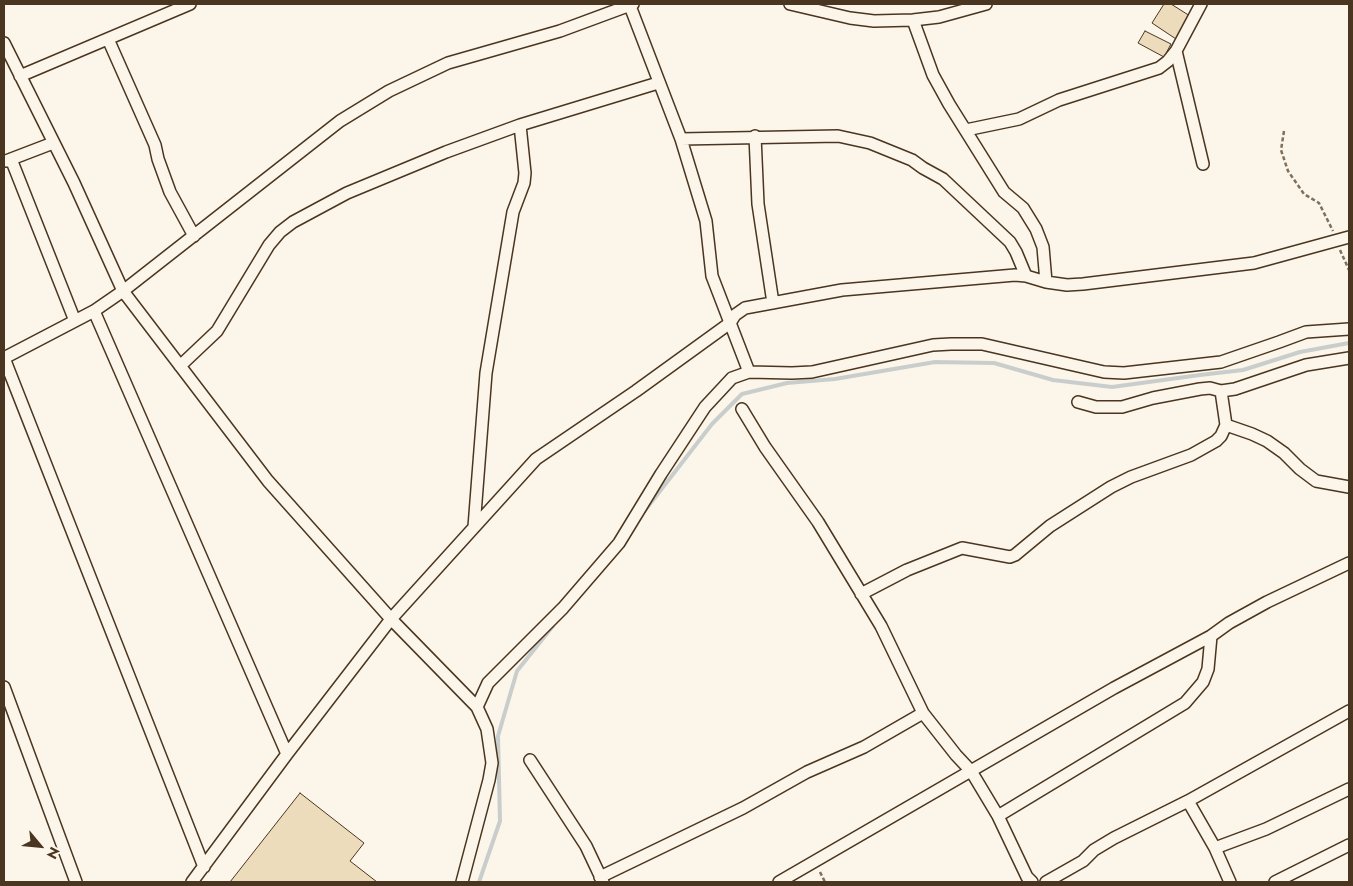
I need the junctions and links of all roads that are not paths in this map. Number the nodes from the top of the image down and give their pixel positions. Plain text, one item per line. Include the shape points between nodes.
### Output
1 (190, 4) edge
2 (790, 4) edge
3 (986, 4) edge
4 (1201, 4) edge
5 (631, 5) edge
6 (913, 20) junction
7 (108, 39) junction
8 (4, 43) edge
9 (1176, 51) junction
10 (20, 76) junction
11 (658, 83) junction
12 (520, 125) junction
13 (966, 130) junction
14 (756, 136) junction
15 (681, 139) junction
16 (54, 143) junction
17 (7, 160) edge
18 (1203, 164) dead end
19 (194, 236) junction
20 (1349, 237) edge
21 (1026, 276) junction
22 (1046, 282) junction
23 (124, 291) junction
24 (773, 303) junction
25 (94, 311) junction
26 (75, 321) junction
27 (730, 323) junction
28 (1349, 329) edge
29 (4, 358) edge
30 (1349, 358) edge
31 (180, 366) junction
32 (749, 372) junction
33 (1221, 391) junction
34 (1078, 402) dead end
35 (742, 409) dead end
36 (1226, 425) junction
37 (1349, 487) edge
38 (474, 527) junction
39 (1349, 563) edge
40 (861, 594) junction
41 (392, 619) junction
42 (1211, 636) junction
43 (5, 694) edge
44 (477, 707) junction
45 (1349, 711) edge
46 (923, 713) junction
47 (287, 754) junction
48 (530, 760) dead end
49 (971, 771) junction
50 (1349, 789) edge
51 (1188, 801) junction
52 (998, 816) junction
53 (1349, 845) edge
54 (1215, 848) junction
55 (204, 867) junction
56 (601, 879) edge
57 (76, 882) edge
58 (192, 882) edge
59 (462, 882) edge
60 (779, 882) edge
61 (1032, 882) edge
62 (1046, 882) edge
63 (1230, 882) edge
64 (1275, 882) edge

1 - 7 street
2 - 6 street via 850,18
3 - 6 street via 939,17
4 - 9 street
5 - 11 street
5 - 19 street via 560,32 448,63 389,91 340,121
6 - 13 street via 933,75
7 - 10 street
7 - 19 street via 155,145 170,192
8 - 10 street
9 - 13 street via 1159,68 1059,100 1019,119
9 - 18 street
10 - 16 street
11 - 12 street
11 - 15 street
12 - 31 street via 386,176 293,222 269,245 217,331
12 - 38 street via 524,183 513,212 486,373
13 - 22 street via 1004,192 1022,208 1036,229 1043,247
14 - 15 street
14 - 21 street via 838,136 870,143 912,160 943,179 1010,242
14 - 24 street via 758,204
15 - 27 street via 706,221 712,276
16 - 17 street
16 - 23 street
17 - 26 street
19 - 23 street
20 - 22 street via 1254,263 1075,285
21 - 22 street
21 - 24 street via 842,290
23 - 25 street
23 - 31 street
24 - 27 street via 745,308
25 - 26 street
25 - 47 street
26 - 29 street
27 - 32 street
27 - 38 street via 544,453
28 - 32 street via 1306,332 1221,362 1124,373 1104,372 982,344 933,345 812,372
29 - 55 street
30 - 33 street via 1306,365
31 - 41 street via 268,481
32 - 44 street via 732,378 716,393 619,543 563,608 488,682
33 - 34 street via 1200,389 1122,406 1096,407
33 - 36 street
35 - 40 street via 818,522
36 - 37 street via 1267,441 1316,480
36 - 40 street via 1216,441 1191,455 1111,487 1050,526 1010,557 962,548 907,570
38 - 41 street
39 - 42 street via 1267,602
40 - 46 street via 881,626
41 - 44 street
41 - 47 street
42 - 49 street
42 - 52 street via 1208,670 1186,703
43 - 57 street
44 - 59 street via 487,729 492,763
45 - 51 street
46 - 49 street
46 - 56 street via 864,747 806,772 743,808
47 - 55 street
48 - 56 street via 586,846
49 - 52 street
49 - 60 street
50 - 54 street via 1266,829
51 - 54 street
51 - 62 street via 1114,838
52 - 61 street
53 - 64 street
54 - 63 street
55 - 58 street

